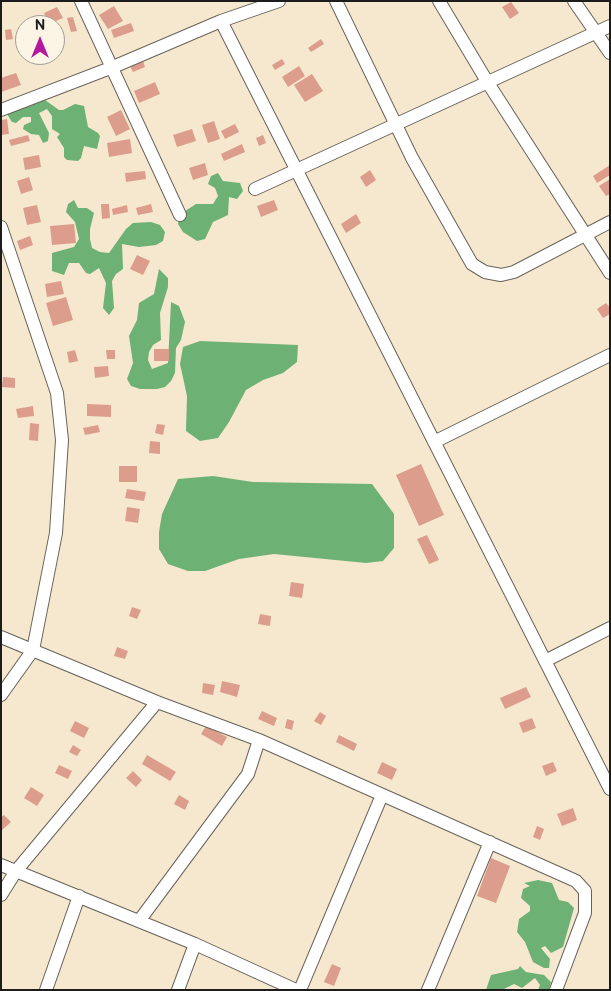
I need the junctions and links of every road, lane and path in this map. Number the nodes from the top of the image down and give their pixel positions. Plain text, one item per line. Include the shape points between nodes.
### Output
1 (81, 1) edge
2 (279, 1) edge
3 (336, 1) edge
4 (439, 1) edge
5 (574, 1) edge
6 (221, 21) junction
7 (610, 26) edge
8 (595, 34) junction
9 (610, 53) edge
10 (113, 67) junction
11 (488, 83) junction
12 (1, 110) edge
13 (396, 124) junction
14 (296, 170) junction
15 (255, 188) dead end
16 (180, 215) dead end
17 (610, 222) edge
18 (1, 227) edge
19 (585, 234) junction
20 (610, 273) edge
21 (610, 355) edge
22 (434, 442) junction
23 (610, 628) edge
24 (1, 637) edge
25 (33, 650) junction
26 (545, 661) junction
27 (1, 695) edge
28 (157, 702) junction
29 (259, 740) junction
30 (610, 789) edge
31 (382, 796) junction
32 (490, 842) junction
33 (1, 865) edge
34 (16, 871) junction
35 (1, 895) edge
36 (79, 896) junction
37 (139, 920) junction
38 (195, 944) junction
39 (46, 990) edge
40 (178, 990) edge
41 (298, 990) edge
42 (428, 990) edge
43 (556, 990) edge

1 - 10 street
2 - 6 street
3 - 13 street
4 - 11 street
5 - 8 street
6 - 10 street
6 - 14 street
7 - 8 street
8 - 9 street
8 - 11 street
10 - 12 street
10 - 16 street
11 - 13 street
11 - 19 street
13 - 14 street
13 - 19 street via 452,231 472,264 485,272 501,275 514,272
14 - 15 street
14 - 22 street
17 - 19 street
18 - 25 street via 56,393 62,440 56,533
19 - 20 street
21 - 22 street
22 - 26 street
23 - 26 street
24 - 25 street
25 - 27 street
25 - 28 street
26 - 30 street
28 - 29 street
28 - 34 street
29 - 31 street
29 - 37 street via 248,774
31 - 32 street
31 - 41 street
32 - 42 street
32 - 43 street via 561,872 585,891 585,913
33 - 34 street
34 - 35 street
34 - 36 street
36 - 37 street
36 - 39 street
37 - 38 street
38 - 40 street
38 - 41 street

